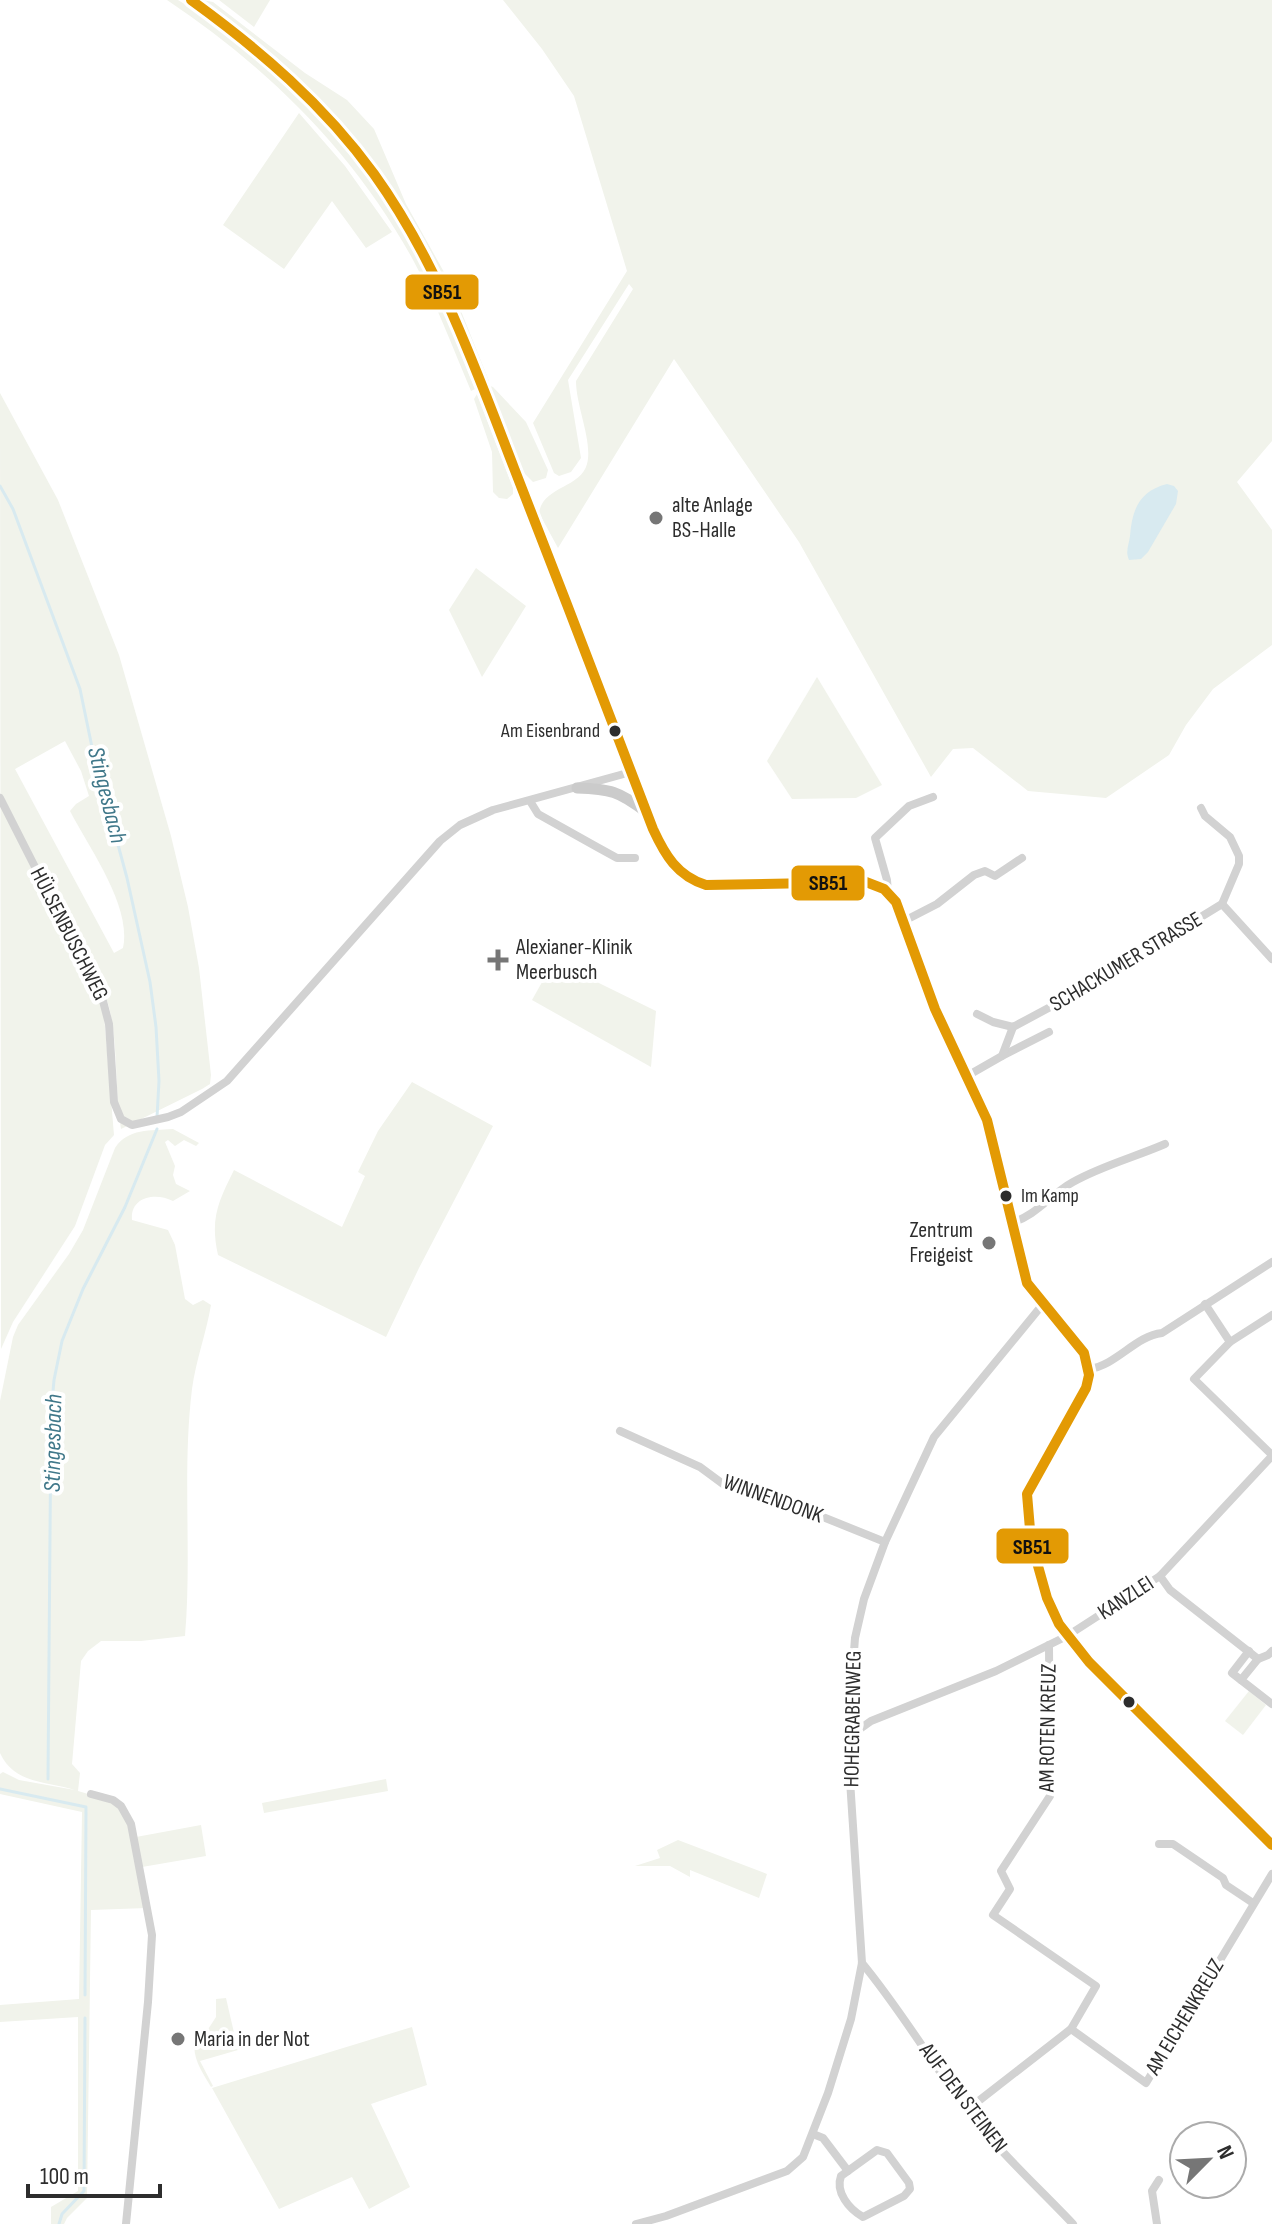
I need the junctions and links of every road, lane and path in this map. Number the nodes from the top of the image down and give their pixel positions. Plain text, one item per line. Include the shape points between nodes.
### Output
1 (191, 0) edge
2 (631, 772) junction
3 (577, 788) junction
4 (933, 797) dead end
5 (0, 798) edge
6 (530, 801) junction
7 (1201, 808) dead end
8 (646, 812) junction
9 (635, 858) dead end
10 (1022, 858) dead end
11 (888, 893) junction
12 (1222, 904) junction
13 (904, 921) junction
14 (1272, 959) edge
15 (977, 1014) dead end
16 (1013, 1027) junction
17 (1049, 1032) dead end
18 (1002, 1056) junction
19 (967, 1076) junction
20 (1165, 1144) dead end
21 (1011, 1223) junction
22 (1272, 1262) edge
23 (1043, 1304) junction
24 (1205, 1304) junction
25 (1272, 1315) edge
26 (1230, 1342) junction
27 (1089, 1369) junction
28 (620, 1431) dead end
29 (1272, 1456) edge
30 (885, 1542) junction
31 (1160, 1576) junction
32 (1067, 1636) junction
33 (1049, 1645) junction
34 (1249, 1651) junction
35 (1272, 1651) edge
36 (1258, 1659) junction
37 (1241, 1680) junction
38 (1272, 1704) edge
39 (857, 1731) junction
40 (91, 1794) dead end
41 (1159, 1844) dead end
42 (1272, 1845) edge
43 (1272, 1874) edge
44 (1253, 1903) junction
45 (862, 1963) junction
46 (1071, 2029) junction
47 (967, 2110) junction
48 (813, 2134) junction
49 (848, 2171) junction
50 (1159, 2180) dead end
51 (126, 2224) edge
52 (636, 2224) edge
53 (1073, 2224) edge
54 (1157, 2224) edge

1 - 2 main road via 261,52 324,111 409,226 477,374
2 - 3 street
2 - 8 main road
3 - 6 street
3 - 8 main road via 613,790
4 - 11 street via 909,806 875,838
5 - 6 street, HÜLSENBUSCHWEG via 106,1008 114,1102 123,1122 132,1125 168,1117 220,1087 446,835 478,816
6 - 9 street via 538,814 617,858
7 - 12 street, SCHACKUMER STRASSE via 1230,837 1239,856
8 - 11 main road via 668,860 698,883 861,882
10 - 13 street via 995,876 985,871 974,875
11 - 13 main road
12 - 14 street
12 - 16 street, SCHACKUMER STRASSE
13 - 19 main road
15 - 16 street
16 - 18 street
17 - 18 street, SCHACKUMER STRASSE
18 - 19 street, SCHACKUMER STRASSE
19 - 21 main road via 990,1129
20 - 21 street via 1086,1174
21 - 23 main road via 1027,1283
22 - 24 street
23 - 27 main road via 1078,1343
23 - 30 street, HOHEGRABENWEG via 934,1437
24 - 26 street
24 - 27 street via 1162,1333
25 - 26 street
26 - 29 street via 1194,1379
27 - 32 main road via 1086,1388 1026,1499 1044,1592
28 - 30 street, WINNENDONK via 700,1467 723,1484
29 - 31 street, KANZLEI
30 - 39 street, HOHEGRABENWEG via 855,1638 850,1705
31 - 32 street, KANZLEI
31 - 34 street via 1170,1590
32 - 33 street, KANZLEI
32 - 42 main road
33 - 39 street, KANZLEI
33 - 46 street, AM ROTEN KREUZ via 1050,1796 1001,1871 1010,1889 993,1915 1096,1986
34 - 36 street
34 - 37 street via 1232,1673
35 - 36 street
36 - 37 street
37 - 38 street
39 - 45 street, HOHEGRABENWEG via 849,1765
40 - 51 street via 113,1800 131,1824 152,1935
41 - 44 street via 1173,1844
43 - 44 street, AM EICHENKREUZ
44 - 46 street, AM EICHENKREUZ via 1146,2083
45 - 47 street, AUF DEN STEINEN
45 - 48 street, HOHEGRABENWEG via 851,2019
46 - 47 street, AM ROTEN KREUZ
47 - 53 street, AUF DEN STEINEN
48 - 49 street via 823,2138
48 - 52 street, HOHEGRABENWEG via 803,2157 787,2171
49 - 49 street via 838,2187 863,2217 910,2189 882,2150
50 - 54 street via 1152,2191

